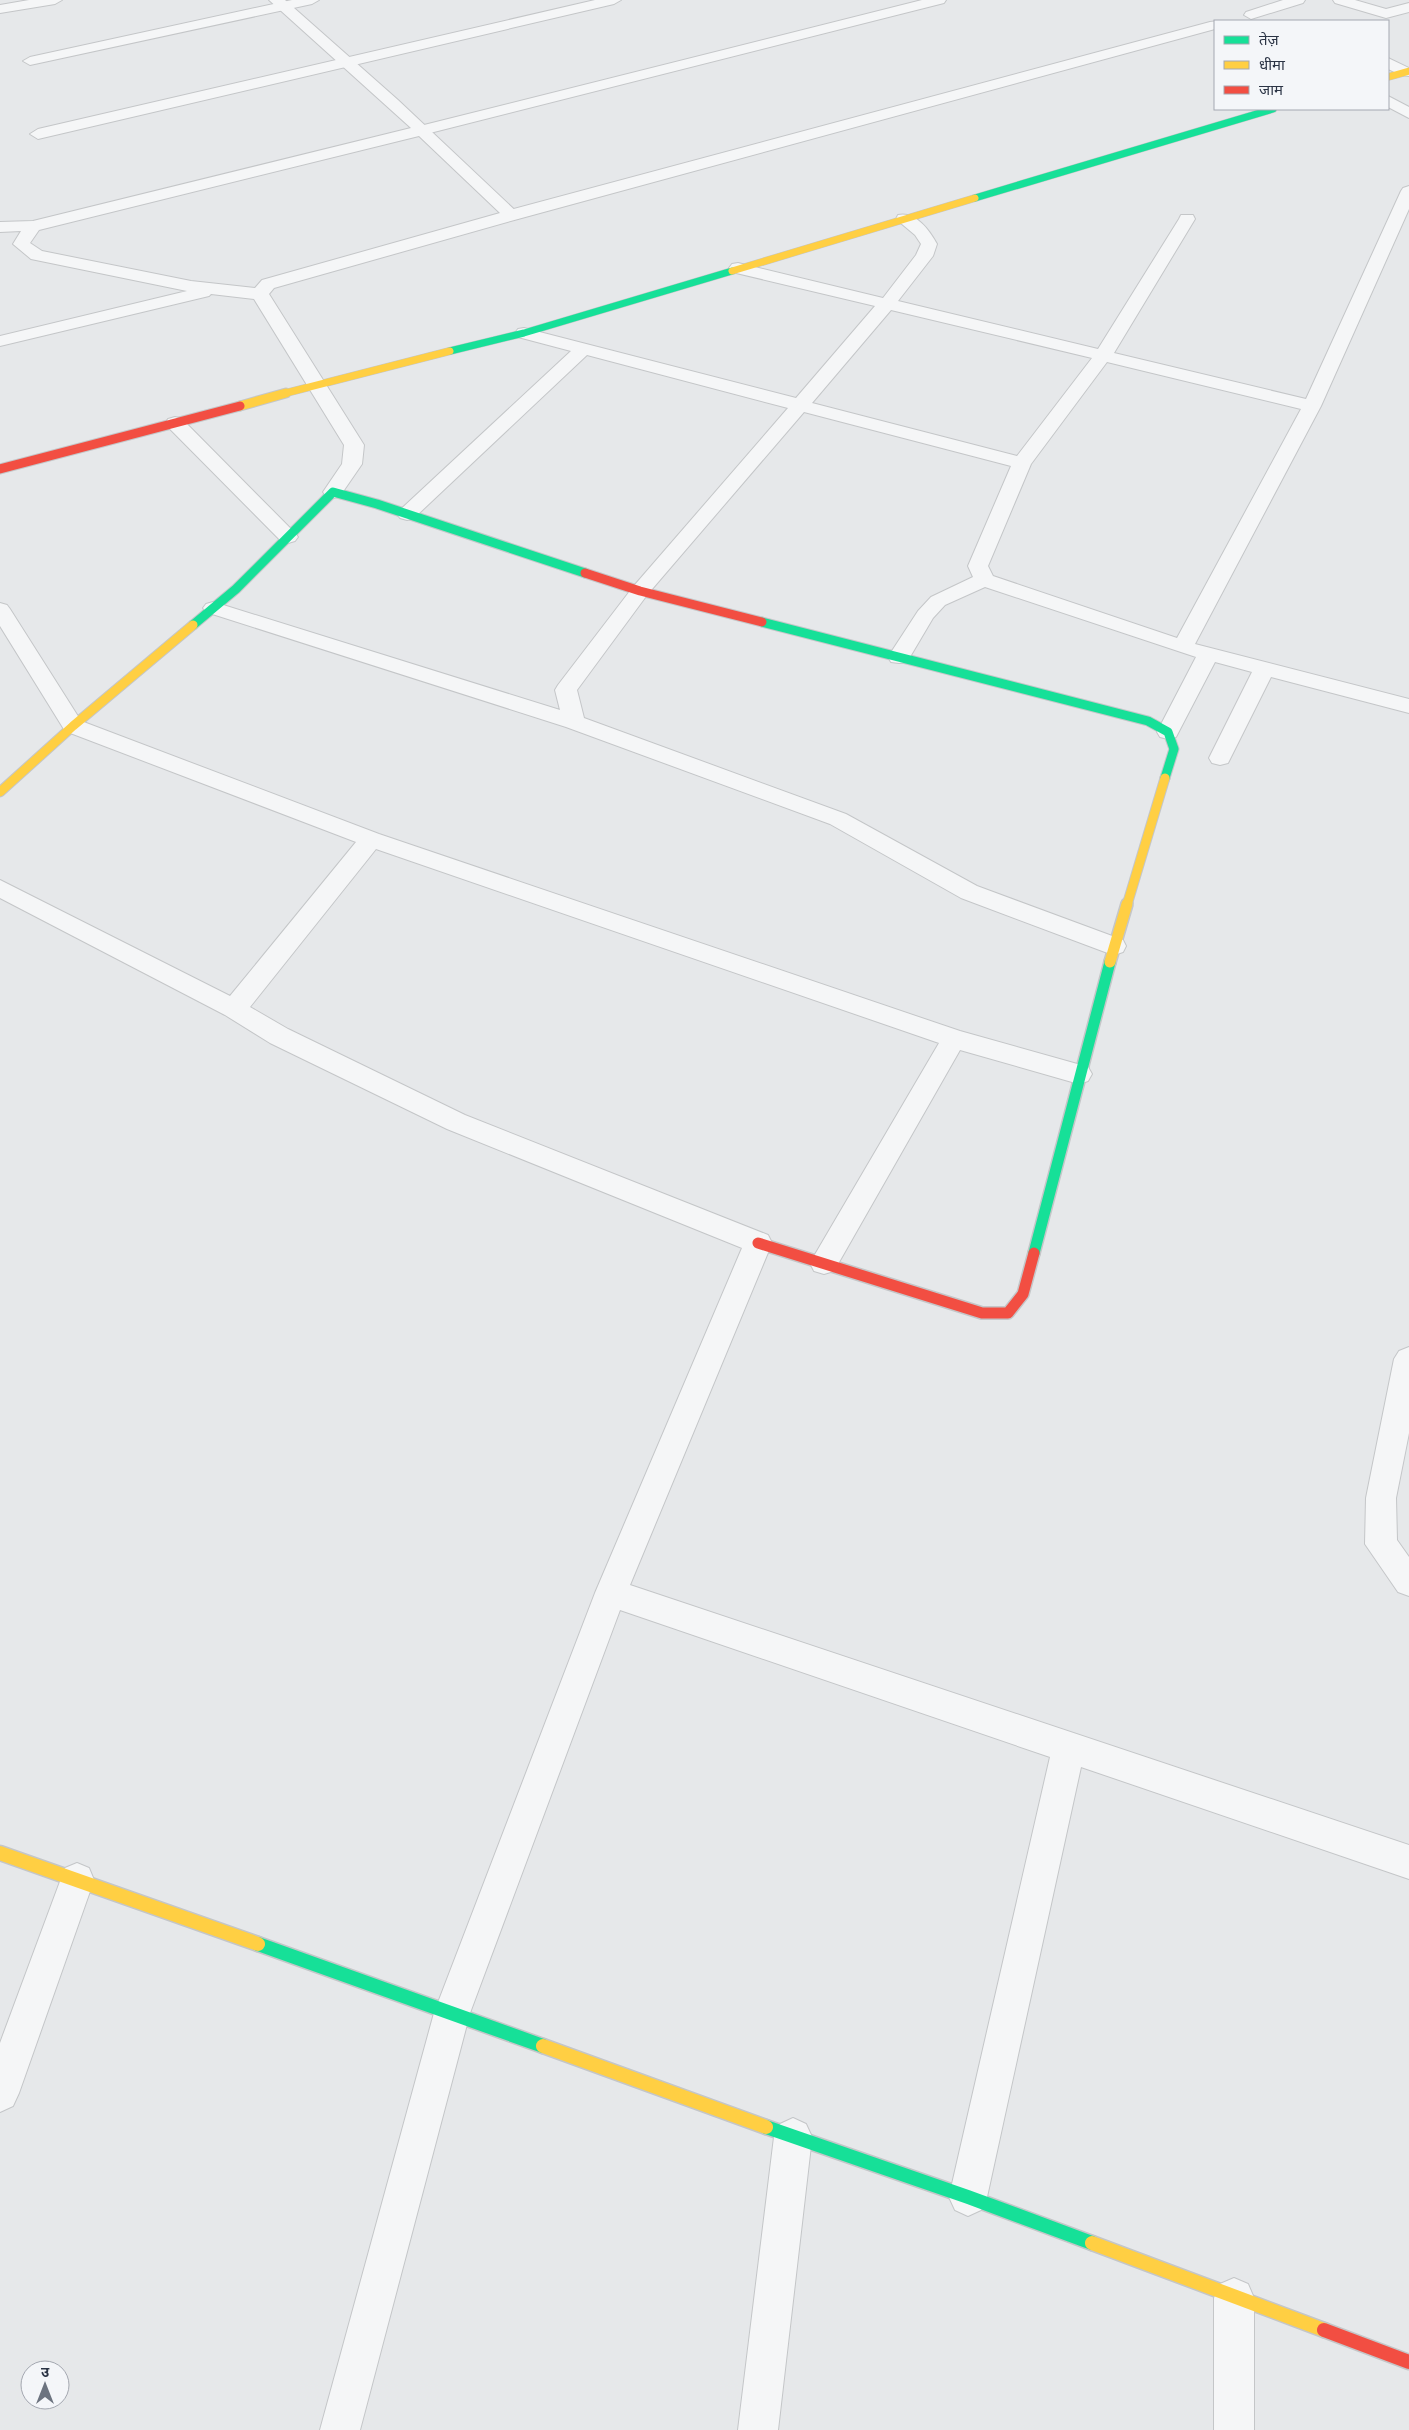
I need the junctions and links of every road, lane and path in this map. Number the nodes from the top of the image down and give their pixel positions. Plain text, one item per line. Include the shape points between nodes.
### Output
1 (54, 0) edge
2 (312, 0) edge
3 (614, 0) edge
4 (939, 0) edge
5 (1298, 0) edge
6 (1340, 0) edge
7 (280, 3) edge
8 (1409, 7) edge
9 (0, 9) edge
10 (1386, 14) junction
11 (1251, 16) junction
12 (1236, 19) dead end
13 (1270, 20) edge
14 (1365, 20) edge
15 (1409, 24) edge
16 (1214, 25) edge
17 (30, 61) dead end
18 (348, 63) junction
19 (1389, 63) edge
20 (1407, 71) edge
21 (1389, 77) edge
22 (1389, 102) edge
23 (1270, 110) edge
24 (1409, 113) edge
25 (422, 130) junction
26 (38, 134) dead end
27 (1409, 191) edge
28 (512, 214) junction
29 (1187, 218) dead end
30 (904, 219) junction
31 (0, 226) edge
32 (33, 226) junction
33 (738, 268) junction
34 (215, 289) junction
35 (260, 294) junction
36 (886, 305) junction
37 (524, 334) junction
38 (0, 341) edge
39 (583, 349) junction
40 (1102, 356) junction
41 (316, 385) junction
42 (799, 406) junction
43 (1312, 406) junction
44 (175, 423) junction
45 (1022, 463) junction
46 (0, 469) edge
47 (333, 492) junction
48 (407, 514) junction
49 (288, 537) junction
50 (984, 580) junction
51 (640, 591) junction
52 (213, 608) junction
53 (0, 609) edge
54 (1183, 648) junction
55 (1208, 654) junction
56 (899, 657) junction
57 (1264, 669) junction
58 (1409, 706) edge
59 (574, 722) junction
60 (73, 726) junction
61 (1168, 732) junction
62 (1220, 758) dead end
63 (0, 792) edge
64 (371, 839) junction
65 (0, 888) edge
66 (1114, 946) junction
67 (234, 1009) junction
68 (954, 1039) junction
69 (1079, 1074) junction
70 (758, 1243) junction
71 (824, 1264) junction
72 (1409, 1359) edge
73 (1409, 1582) edge
74 (611, 1593) junction
75 (1069, 1747) junction
76 (0, 1852) edge
77 (1409, 1862) edge
78 (77, 1880) junction
79 (452, 2013) junction
80 (0, 2093) edge
81 (793, 2137) junction
82 (968, 2197) junction
83 (1234, 2298) junction
84 (1409, 2362) edge
85 (340, 2430) edge
86 (758, 2430) edge
87 (1234, 2430) edge

1 - 9 street
2 - 7 street
3 - 18 street
4 - 25 street
5 - 11 street
6 - 10 street
7 - 17 street
7 - 18 street
8 - 10 street
10 - 14 street
10 - 15 street
11 - 12 street
11 - 13 street
16 - 28 street
18 - 25 street
18 - 26 street
19 - 20 street
20 - 21 street
22 - 24 street
23 - 30 street
25 - 28 street
25 - 32 street
27 - 43 street
28 - 35 street via 268,284
29 - 40 street
30 - 33 street
30 - 36 street via 922,232 929,244 924,256
31 - 32 street
32 - 34 street via 14,247 37,255
33 - 36 street
33 - 37 street
34 - 35 street
34 - 38 street
35 - 41 street
36 - 40 street
36 - 42 street
37 - 39 street
37 - 41 street
39 - 42 street
39 - 48 street
40 - 43 street
40 - 45 street
41 - 44 street
41 - 47 street via 354,445 352,464
42 - 45 street
42 - 51 street
43 - 54 street
44 - 46 street
44 - 49 street
45 - 50 street via 978,566
47 - 48 street
47 - 49 street
48 - 51 street
49 - 52 street
50 - 54 street
50 - 56 street via 938,601 925,615
51 - 56 street
51 - 59 street via 566,690
52 - 59 street
52 - 60 street
53 - 60 street
54 - 55 street
55 - 57 street
55 - 61 street
56 - 61 street via 1148,721
57 - 58 street
57 - 62 street
59 - 66 street via 838,819 969,892
60 - 63 street
60 - 64 street
61 - 66 street via 1174,749
64 - 67 street
64 - 68 street
65 - 67 street
66 - 69 street
67 - 70 street via 279,1036 456,1122
68 - 69 street
68 - 71 street
69 - 71 street via 1023,1294 1008,1313 982,1313
70 - 71 street
70 - 74 street
72 - 73 street via 1380,1498 1381,1544
74 - 75 street
74 - 79 street
75 - 77 street
75 - 82 street
76 - 78 street
78 - 79 street
78 - 80 street
79 - 81 street
79 - 85 street
81 - 82 street
81 - 86 street
82 - 83 street
83 - 84 street
83 - 87 street

